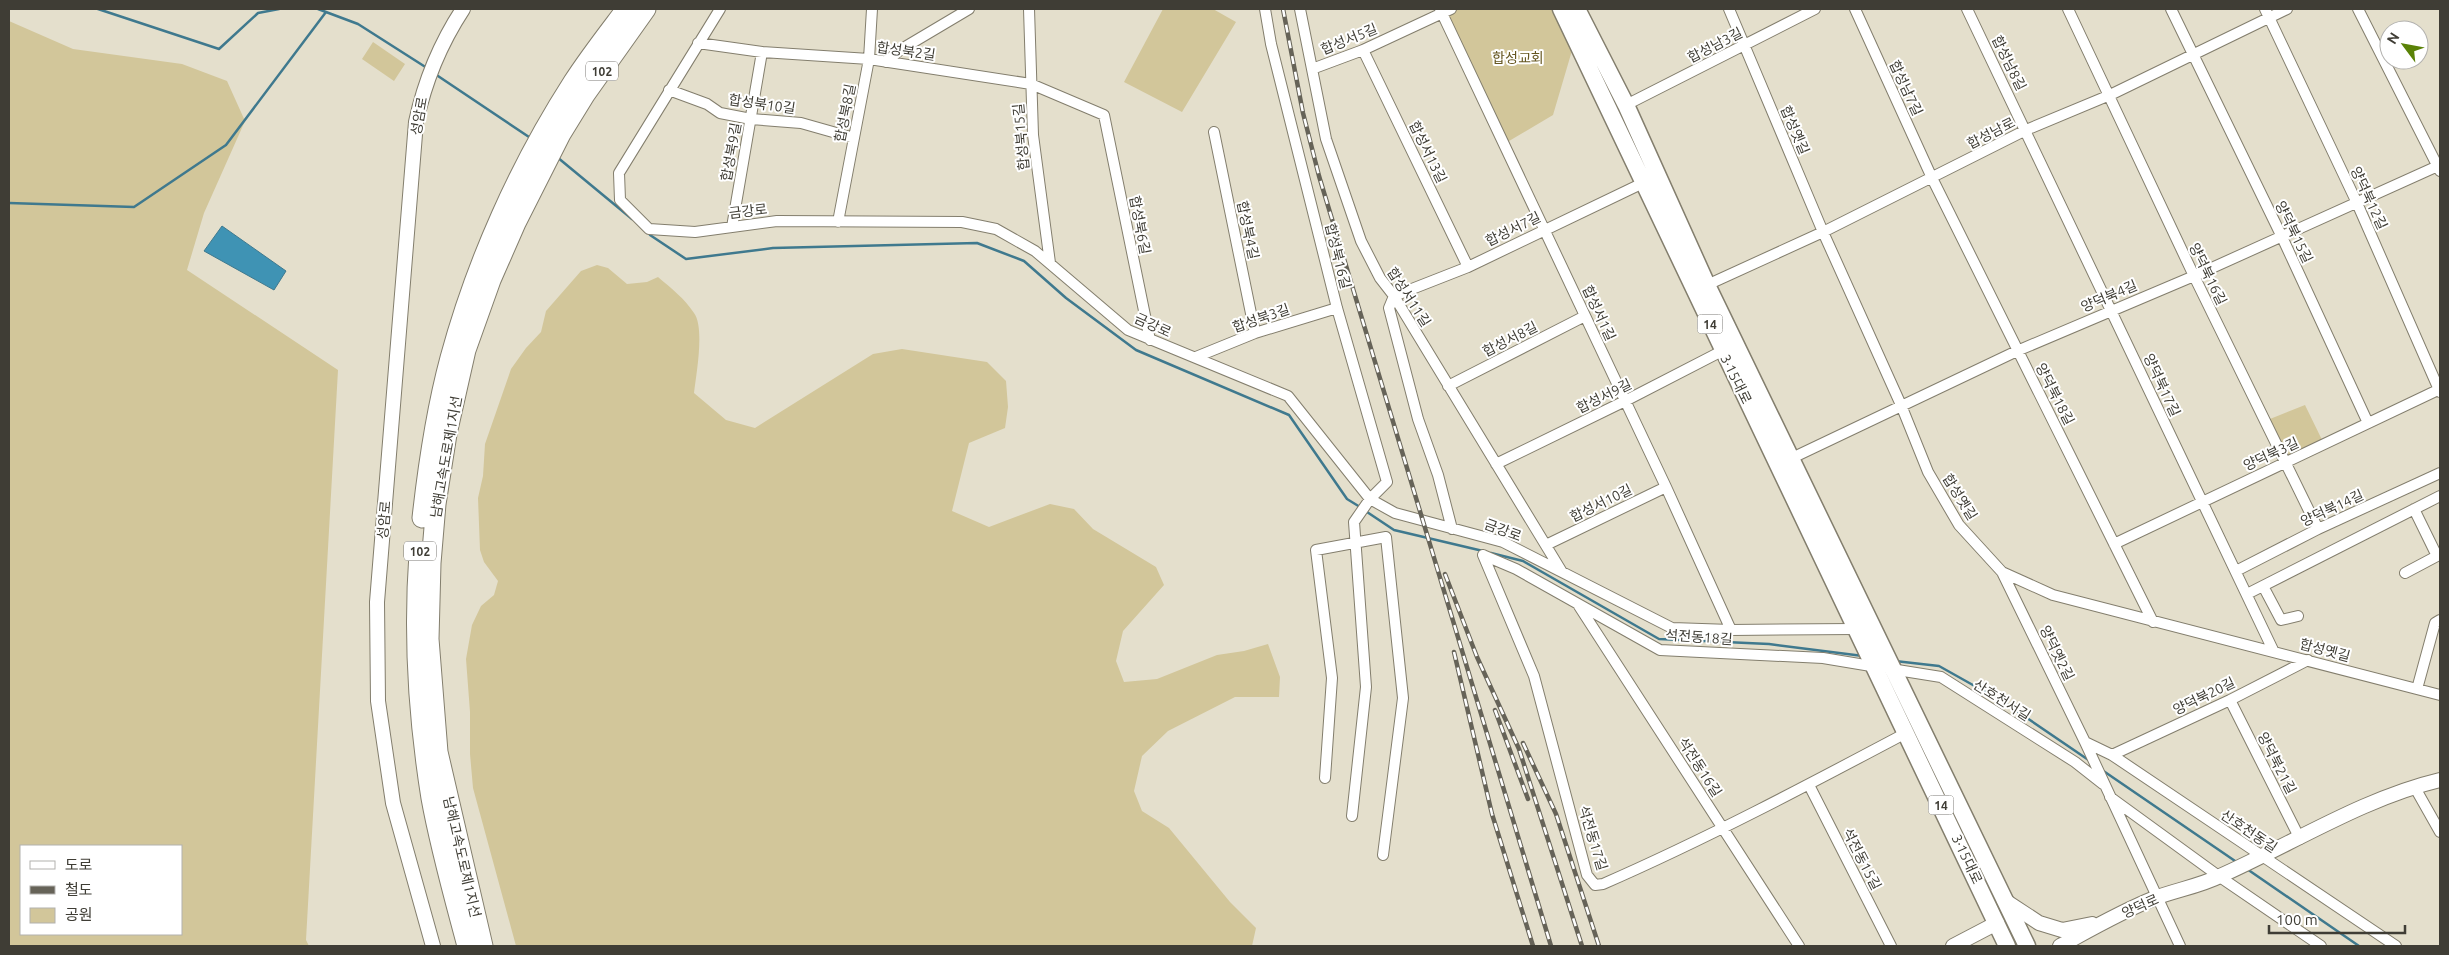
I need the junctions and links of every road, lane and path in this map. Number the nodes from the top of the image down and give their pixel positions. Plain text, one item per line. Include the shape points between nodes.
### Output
1 (462, 9) edge
2 (626, 9) edge
3 (646, 9) edge
4 (720, 9) edge
5 (872, 9) edge
6 (969, 9) edge
7 (1029, 9) edge
8 (1265, 9) edge
9 (1300, 9) edge
10 (1561, 9) edge
11 (1577, 9) edge
12 (1729, 9) edge
13 (1815, 9) edge
14 (1855, 9) edge
15 (1967, 9) edge
16 (2068, 9) edge
17 (2171, 9) edge
18 (2287, 9) edge
19 (2358, 9) edge
20 (1444, 10) edge
21 (2267, 13) edge
22 (698, 44) junction
23 (1744, 46) junction
24 (1363, 50) junction
25 (762, 52) junction
26 (2192, 54) junction
27 (869, 59) junction
28 (886, 62) junction
29 (1312, 69) junction
30 (1031, 84) junction
31 (669, 90) junction
32 (2110, 95) junction
33 (1626, 105) junction
34 (1104, 115) joint
35 (751, 120) junction
36 (553, 130) junction
37 (2026, 130) junction
38 (1214, 132) dead end
39 (854, 138) junction
40 (2440, 168) edge
41 (1932, 178) junction
42 (1643, 184) junction
43 (2357, 203) junction
44 (838, 222) junction
45 (732, 226) junction
46 (1545, 229) junction
47 (1823, 232) junction
48 (2282, 237) junction
49 (1050, 263) junction
50 (1468, 266) junction
51 (2194, 276) junction
52 (1708, 285) junction
53 (1394, 296) junction
54 (1337, 308) junction
55 (2112, 310) junction
56 (1585, 316) junction
57 (1255, 333) junction
58 (1150, 340) junction
59 (2017, 350) junction
60 (1722, 351) junction
61 (1196, 357) junction
62 (1448, 386) junction
63 (2440, 391) edge
64 (1625, 402) junction
65 (1901, 405) junction
66 (2368, 423) junction
67 (1792, 458) junction
68 (2285, 463) junction
69 (1496, 464) junction
70 (2440, 473) edge
71 (1666, 487) junction
72 (2440, 496) edge
73 (1369, 500) junction
74 (2200, 501) junction
75 (2414, 509) junction
76 (1452, 529) junction
77 (2318, 530) junction
78 (1356, 542) junction
79 (1548, 544) junction
80 (2114, 544) junction
81 (1483, 556) joint
82 (2236, 571) junction
83 (1562, 572) junction
84 (2002, 572) junction
85 (2405, 573) dead end
86 (2262, 586) junction
87 (2247, 594) junction
88 (1577, 603) junction
89 (2298, 616) dead end
90 (2440, 620) edge
91 (2153, 622) junction
92 (1732, 630) junction
93 (1858, 634) junction
94 (2273, 650) junction
95 (2308, 660) junction
96 (1875, 665) junction
97 (1893, 668) junction
98 (2417, 689) junction
99 (2440, 694) edge
100 (2230, 700) junction
101 (1906, 733) junction
102 (2085, 744) junction
103 (2112, 756) junction
104 (1325, 778) dead end
105 (2101, 779) junction
106 (2440, 780) edge
107 (1809, 785) junction
108 (2414, 786) junction
109 (2110, 796) junction
110 (1352, 816) dead end
111 (1723, 828) junction
112 (2440, 832) edge
113 (2300, 839) junction
114 (1383, 855) dead end
115 (2259, 857) junction
116 (2222, 876) junction
117 (2156, 898) junction
118 (2004, 900) junction
119 (2104, 922) junction
120 (1997, 923) junction
121 (2085, 932) junction
122 (433, 946) edge
123 (467, 946) edge
124 (483, 946) edge
125 (1799, 946) edge
126 (1891, 946) edge
127 (1953, 946) edge
128 (2007, 946) edge
129 (2027, 946) edge
130 (2060, 946) edge
131 (2074, 946) edge
132 (2180, 946) edge
133 (2321, 946) edge
134 (2396, 946) edge

1 - 122 main road, 성암로 via 444,38 424,88 416,122 377,602 378,701 393,803
2 - 36 highway, 남해고속도로제1지선 / 102 via 573,81
3 - 36 highway, 남해고속도로제1지선 / 102 via 585,94
4 - 22 street, 금강로
5 - 27 street, 합성북8길
6 - 28 street via 900,50
7 - 30 street, 합성북15길
8 - 54 street, 합성북16길
9 - 29 street, 합성서11길
10 - 42 main road, 3·15대로 / 14
11 - 33 main road, 3·15대로 / 14
12 - 23 street, 합성옛길
13 - 23 street, 합성남3길
14 - 41 street, 합성남7길
15 - 37 street, 합성남8길
16 - 32 street, 양덕북16길
17 - 26 street, 양덕북15길
18 - 21 street, 합성남로
19 - 40 street
20 - 24 street, 합성서5길
20 - 46 street, 합성서1길
21 - 26 street, 합성남로
21 - 43 street, 양덕북12길
22 - 25 street, 합성북2길
22 - 31 street, 금강로
23 - 33 street, 합성남3길
23 - 47 street, 합성옛길
24 - 29 street, 합성서5길
24 - 50 street, 합성서13길
25 - 27 street, 합성북2길
25 - 35 street, 합성북9길
26 - 32 street, 합성남로
26 - 48 street, 양덕북15길
27 - 28 street, 합성북2길
27 - 39 street, 합성북8길
28 - 30 street, 합성북2길
29 - 53 street, 합성서11길 via 1326,139 1361,241 1380,278
30 - 34 street, 합성북2길
30 - 49 street, 합성북15길
31 - 35 street, 합성북10길 via 707,104 720,113
31 - 45 street, 금강로 via 619,173 620,200 649,229 695,232
32 - 37 street, 합성남로
32 - 51 street, 양덕북16길
33 - 52 main road, 3·15대로 / 14
34 - 58 street, 합성북6길
35 - 39 street, 합성북10길 via 801,123
35 - 45 street, 합성북9길
36 - 123 highway, 남해고속도로제1지선 / 102 via 524,167 493,236 449,359 429,456 416,596 420,692 430,791
36 - 124 highway, 남해고속도로제1지선 / 102 via 542,173 491,280 466,350 447,434 436,504 429,639 438,752
37 - 41 street, 합성남로
37 - 55 street, 양덕북17길
38 - 57 street, 합성북4길
39 - 44 street, 합성북8길
40 - 43 street, 양덕북4길
41 - 47 street, 합성남로
41 - 59 street, 양덕북18길
42 - 46 street, 합성서7길
42 - 60 main road, 3·15대로 / 14
43 - 48 street, 양덕북4길
43 - 63 street, 양덕북12길
44 - 45 street, 금강로 via 777,221
44 - 49 street, 금강로 via 962,222 996,229
46 - 50 street, 합성서7길
46 - 56 street, 합성서1길
47 - 52 street, 합성남로
47 - 65 street, 합성옛길
48 - 51 street, 양덕북4길
48 - 66 street, 양덕북15길
49 - 58 street, 금강로 via 1128,330
50 - 53 street, 합성서7길
51 - 55 street, 양덕북4길
51 - 68 street, 양덕북16길
52 - 67 main road, 3·15대로 / 14
53 - 62 street, 합성서11길
53 - 76 street via 1389,308 1418,419 1438,475
54 - 57 street, 합성북3길
54 - 73 street, 합성북16길 via 1387,482
55 - 59 street, 양덕북4길
55 - 74 street, 양덕북17길
56 - 62 street, 합성서8길
56 - 64 street, 합성서1길
57 - 61 street, 합성북3길
58 - 61 street, 금강로
59 - 65 street, 양덕북4길
59 - 80 street, 양덕북18길
60 - 64 street, 합성서9길
60 - 93 main road, 3·15대로 / 14
61 - 73 street, 금강로 via 1288,396
62 - 69 street, 합성서11길
63 - 66 street, 양덕북3길
64 - 69 street, 합성서9길
64 - 71 street, 합성서1길
65 - 67 street, 양덕북4길
65 - 84 street, 합성옛길 via 1928,472 1959,525
66 - 68 street, 양덕북3길
67 - 97 main road, 3·15대로 / 14
68 - 74 street, 양덕북3길
68 - 77 street, 양덕북16길
69 - 79 street, 합성서11길
70 - 77 street, 양덕북14길
71 - 79 street, 합성서10길
71 - 92 street, 합성서1길
72 - 75 street
73 - 76 street, 금강로 via 1395,514
73 - 78 street via 1354,522
74 - 80 street, 양덕북3길
74 - 82 street, 양덕북17길
75 - 85 street via 2437,556
75 - 86 street
76 - 83 street, 금강로 via 1503,542
77 - 82 street, 양덕북14길
78 - 104 street via 1316,550 1332,678
78 - 110 street via 1366,687
78 - 114 street via 1386,537 1403,698
79 - 83 street, 합성서11길
80 - 91 street, 양덕북18길
81 - 88 street, 석전동18길 via 1516,569
81 - 111 street, 석전동17길 via 1534,676 1588,875 1595,885 1648,865
82 - 87 street, 양덕북17길
83 - 92 street, 금강로 via 1672,628
84 - 91 street, 합성옛길 via 2053,596
84 - 102 street, 양덕옛2길
86 - 87 street
86 - 89 street via 2281,620
87 - 94 street, 양덕북17길
88 - 96 street, 석전동18길 via 1660,650 1823,658
88 - 111 street, 석전동16길
90 - 98 street via 2435,623
91 - 94 street, 합성옛길
92 - 93 street, 금강로
93 - 96 main road, 14
94 - 95 street, 합성옛길
95 - 98 street, 합성옛길
95 - 100 street, 양덕북20길
96 - 97 street, 산호천서길
96 - 101 main road, 3·15대로 / 14
97 - 105 street, 산호천서길 via 1941,678
97 - 118 main road, 3·15대로 / 14
98 - 99 street, 합성옛길
100 - 103 street, 양덕북20길
100 - 113 street, 양덕북21길
101 - 107 street, 석전동17길
101 - 120 main road, 3·15대로 / 14
102 - 103 street, 산호천동길
102 - 105 street, 양덕옛2길
103 - 115 street, 산호천동길
105 - 109 street
106 - 108 main road
107 - 111 street, 석전동17길
107 - 126 street, 석전동15길
108 - 112 street
108 - 113 main road via 2358,808
109 - 116 street
109 - 117 street
111 - 125 street, 석전동16길
113 - 115 main road
115 - 116 main road, 양덕로
115 - 134 street, 산호천동길
116 - 117 main road, 양덕로
116 - 133 street
117 - 119 main road, 양덕로
117 - 132 street
118 - 119 main road via 2039,923 2062,930
118 - 129 main road, 3·15대로 / 14
119 - 121 main road, 양덕로
120 - 127 main road
120 - 128 main road, 3·15대로 / 14
121 - 130 main road, 양덕로
121 - 131 main road

